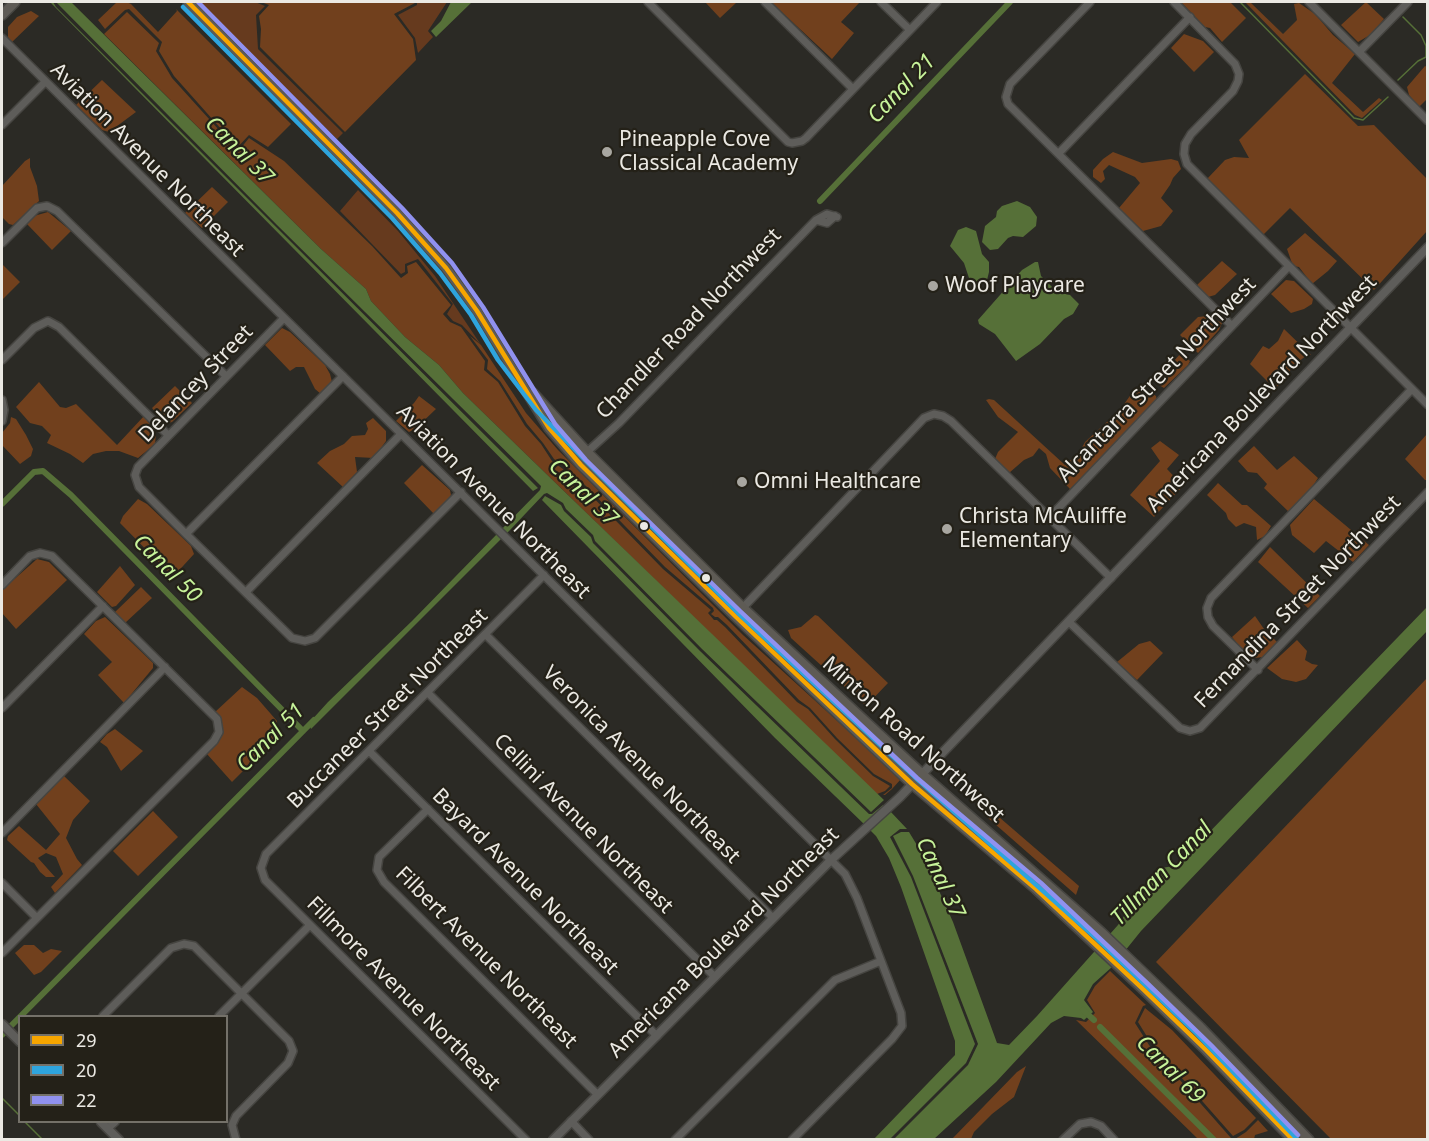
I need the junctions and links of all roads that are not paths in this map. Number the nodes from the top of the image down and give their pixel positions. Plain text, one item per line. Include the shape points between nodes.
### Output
1 (15, 2) edge
2 (188, 2) edge
3 (648, 2) edge
4 (765, 2) edge
5 (881, 2) edge
6 (937, 2) edge
7 (1090, 2) edge
8 (1174, 2) edge
9 (1309, 2) edge
10 (1408, 2) edge
11 (2, 15) edge
12 (1190, 17) junction
13 (910, 30) junction
14 (2, 38) edge
15 (1359, 52) junction
16 (45, 82) junction
17 (853, 90) junction
18 (1428, 121) edge
19 (2, 125) edge
20 (1059, 153) junction
21 (836, 216) dead end
22 (2, 243) edge
23 (1428, 247) edge
24 (1289, 266) junction
25 (284, 318) junction
26 (1232, 326) junction
27 (1350, 328) junction
28 (504, 355) junction
29 (2, 360) edge
30 (226, 376) junction
31 (343, 376) junction
32 (1412, 389) junction
33 (2, 400) edge
34 (1428, 405) edge
35 (2, 421) edge
36 (401, 434) junction
37 (168, 435) junction
38 (587, 452) junction
39 (461, 492) junction
40 (1428, 492) edge
41 (1049, 518) junction
42 (186, 534) junction
43 (544, 575) junction
44 (1111, 578) junction
45 (2, 585) edge
46 (246, 592) junction
47 (103, 606) junction
48 (743, 608) junction
49 (735, 616) junction
50 (1069, 622) junction
51 (486, 635) junction
52 (165, 667) junction
53 (1258, 670) junction
54 (428, 693) junction
55 (2, 708) edge
56 (369, 752) junction
57 (922, 774) junction
58 (912, 784) junction
59 (428, 809) junction
60 (2, 833) edge
61 (831, 860) junction
62 (261, 868) joint
63 (2, 883) edge
64 (37, 918) junction
65 (773, 918) junction
66 (310, 925) junction
67 (2, 954) edge
68 (881, 961) junction
69 (715, 977) junction
70 (242, 993) junction
71 (104, 1015) edge
72 (221, 1015) edge
73 (2, 1024) edge
74 (657, 1036) junction
75 (18, 1040) edge
76 (597, 1094) junction
77 (571, 1121) junction
78 (108, 1124) edge
79 (119, 1140) edge
80 (236, 1140) edge
81 (526, 1140) edge
82 (553, 1140) edge
83 (589, 1140) edge
84 (675, 1140) edge
85 (792, 1140) edge
86 (1063, 1140) edge
87 (1114, 1140) edge
88 (1293, 1140) edge
89 (1309, 1140) edge

1 - 11 main road
2 - 28 main road, Minton Road Northwest via 397,213 446,268
3 - 17 street via 788,142 806,138
4 - 17 street
5 - 13 street
6 - 13 street
7 - 20 street via 1010,84 1006,97 1008,104
8 - 12 street
9 - 15 street
10 - 15 street
12 - 20 street
12 - 24 street via 1235,64 1239,74 1233,91 1185,144 1187,164
13 - 17 street
14 - 16 street, Aviation Avenue Northeast
15 - 18 street
16 - 19 street
16 - 25 street, Aviation Avenue Northeast
20 - 26 street
21 - 38 street, Chandler Road Northwest via 827,223 816,220
22 - 30 street via 37,208 47,206 57,211
23 - 27 street, Americana Boulevard Northwest
24 - 26 street, Alcantarra Street Northwest
24 - 27 street
25 - 30 street, Delancey Street
25 - 31 street, Aviation Avenue Northeast
26 - 41 street, Alcantarra Street Northwest
27 - 32 street
27 - 44 street, Americana Boulevard Northwest
28 - 38 main road, Minton Road Northwest via 542,405
28 - 49 main road, Minton Road Northwest via 555,436
29 - 37 street via 34,328 48,321 59,327
30 - 37 street, Delancey Street
31 - 36 street, Aviation Avenue Northeast
31 - 42 street
32 - 34 street
32 - 53 street via 1211,598 1207,608 1213,626
33 - 35 street
36 - 39 street, Aviation Avenue Northeast
36 - 46 street
37 - 42 street, Delancey Street via 135,475 139,487
38 - 48 main road, Minton Road Northwest
39 - 43 street, Aviation Avenue Northeast
39 - 46 street via 315,638 292,638
40 - 53 street, Fernandina Street Northwest
41 - 44 street
41 - 48 street via 951,421 934,414 924,418
42 - 46 street
43 - 51 street, Buccaneer Street Northeast
43 - 61 street, Aviation Avenue Northeast
44 - 50 street, Americana Boulevard Northwest
45 - 47 street via 30,556 40,553 52,556
47 - 52 street
47 - 55 street
48 - 49 street
48 - 57 main road, Minton Road Northwest
49 - 58 main road, Minton Road Northwest
50 - 53 street, Fernandina Street Northwest via 1180,728 1190,731 1208,722
50 - 57 street, Americana Boulevard Northwest
51 - 54 street, Buccaneer Street Northeast
51 - 65 street, Veronica Avenue Northeast
52 - 60 street
52 - 64 street via 217,719 219,732
54 - 56 street, Buccaneer Street Northeast
54 - 69 street, Cellini Avenue Northeast
56 - 59 street, Bayard Avenue Northeast
56 - 62 street, Buccaneer Street Northeast via 266,854
57 - 58 street, Americana Boulevard Northeast
57 - 89 main road, Minton Road Northwest via 1134,963
58 - 61 street, Americana Boulevard Northeast
58 - 88 main road, Minton Road Northwest via 1092,941
59 - 74 street, Bayard Avenue Northeast
59 - 76 street, Filbert Avenue Northeast via 379,857 377,870 384,882
61 - 65 street, Americana Boulevard Northeast
61 - 68 street, Aviation Avenue Northeast via 852,884
62 - 66 street, Fillmore Avenue Northeast via 265,880
63 - 64 street
64 - 67 street
65 - 69 street, Americana Boulevard Northeast
66 - 70 street
66 - 81 street, Fillmore Avenue Northeast
68 - 84 street via 828,985
68 - 85 street, Aviation Avenue Northeast via 901,1013 902,1026
69 - 74 street, Americana Boulevard Northeast
70 - 71 street via 194,946 184,944 171,948
70 - 72 street
70 - 80 street via 289,1041 293,1051 288,1063 236,1116 232,1125
73 - 75 street
74 - 76 street, Americana Boulevard Northeast
76 - 77 street, Americana Boulevard Northeast
77 - 82 street, Americana Boulevard Northeast
77 - 83 street
78 - 79 street
86 - 87 street via 1080,1124 1091,1122 1101,1126

